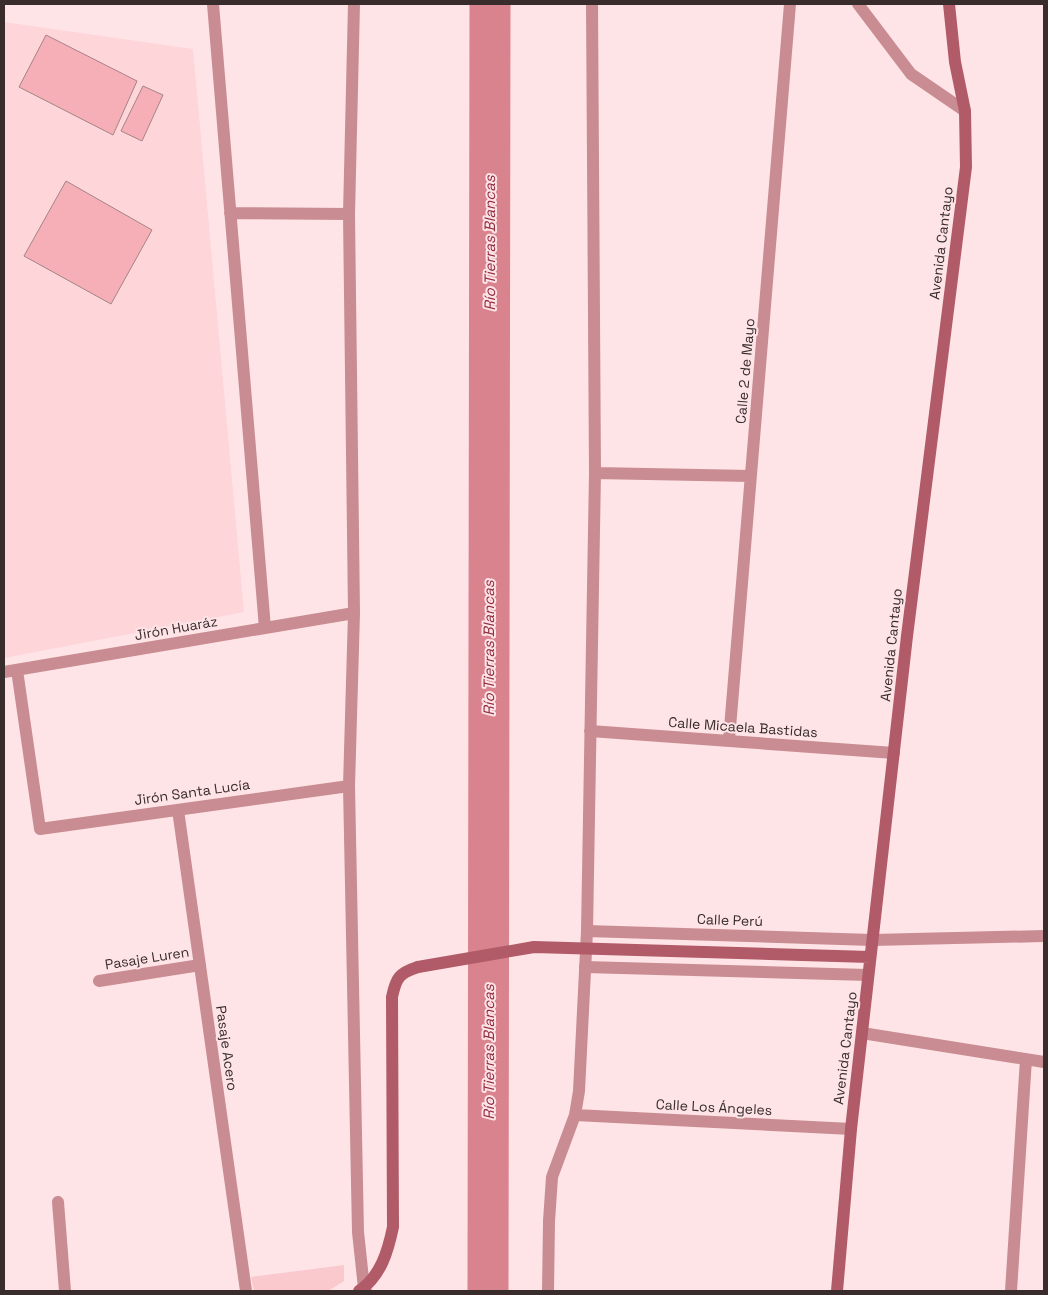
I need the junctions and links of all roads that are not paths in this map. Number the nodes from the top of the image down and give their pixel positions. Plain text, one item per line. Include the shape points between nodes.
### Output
1 (213, 4) edge
2 (354, 4) edge
3 (592, 4) edge
4 (790, 4) edge
5 (858, 4) edge
6 (949, 4) edge
7 (965, 111) junction
8 (230, 213) junction
9 (349, 214) junction
10 (595, 473) junction
11 (751, 476) junction
12 (354, 613) junction
13 (266, 628) junction
14 (17, 670) junction
15 (4, 672) edge
16 (590, 732) junction
17 (729, 740) junction
18 (894, 753) junction
19 (349, 786) junction
20 (178, 810) junction
21 (587, 931) junction
22 (1044, 936) edge
23 (872, 940) junction
24 (870, 957) junction
25 (200, 965) junction
26 (585, 967) junction
27 (868, 975) junction
28 (99, 981) dead end
29 (862, 1033) junction
30 (1026, 1059) junction
31 (1044, 1062) edge
32 (575, 1116) junction
33 (851, 1129) junction
34 (58, 1202) dead end
35 (363, 1290) edge
36 (65, 1291) edge
37 (246, 1291) edge
38 (548, 1291) edge
39 (837, 1291) edge
40 (1011, 1291) edge

1 - 8 street
2 - 9 street
3 - 10 street
4 - 11 street, Calle 2 de Mayo
5 - 7 street via 911,74
6 - 7 street, Avenida Cantayo
7 - 18 street, Avenida Cantayo via 966,167
8 - 9 street
8 - 13 street
9 - 12 street
10 - 11 street
10 - 16 street
11 - 17 street, Calle 2 de Mayo
12 - 13 street, Jirón Huaráz
12 - 19 street
13 - 14 street, Jirón Huaráz
14 - 15 street, Jirón Huaráz
14 - 20 street, Jirón Santa Lucía via 40,829
16 - 17 street, Calle Micaela Bastidas
16 - 21 street
17 - 18 street, Calle Micaela Bastidas
18 - 23 street, Avenida Cantayo
19 - 20 street, Jirón Santa Lucía
19 - 35 street via 358,1232
20 - 25 street, Pasaje Acero
21 - 23 street, Calle Perú
21 - 26 street
22 - 23 street, Calle Perú
23 - 24 street, Avenida Cantayo
24 - 27 street, Avenida Cantayo
24 - 35 street, bridge via 534,947 406,971 396,981 392,998 393,1227 388,1251 378,1272
25 - 28 street, Pasaje Luren
25 - 37 street, Pasaje Acero
26 - 27 street
26 - 32 street
27 - 29 street, Avenida Cantayo
29 - 30 street
29 - 33 street, Avenida Cantayo
30 - 31 street
30 - 40 street
32 - 33 street, Calle Los Ángeles
32 - 38 street via 552,1177
33 - 39 street, Avenida Cantayo
34 - 36 street

